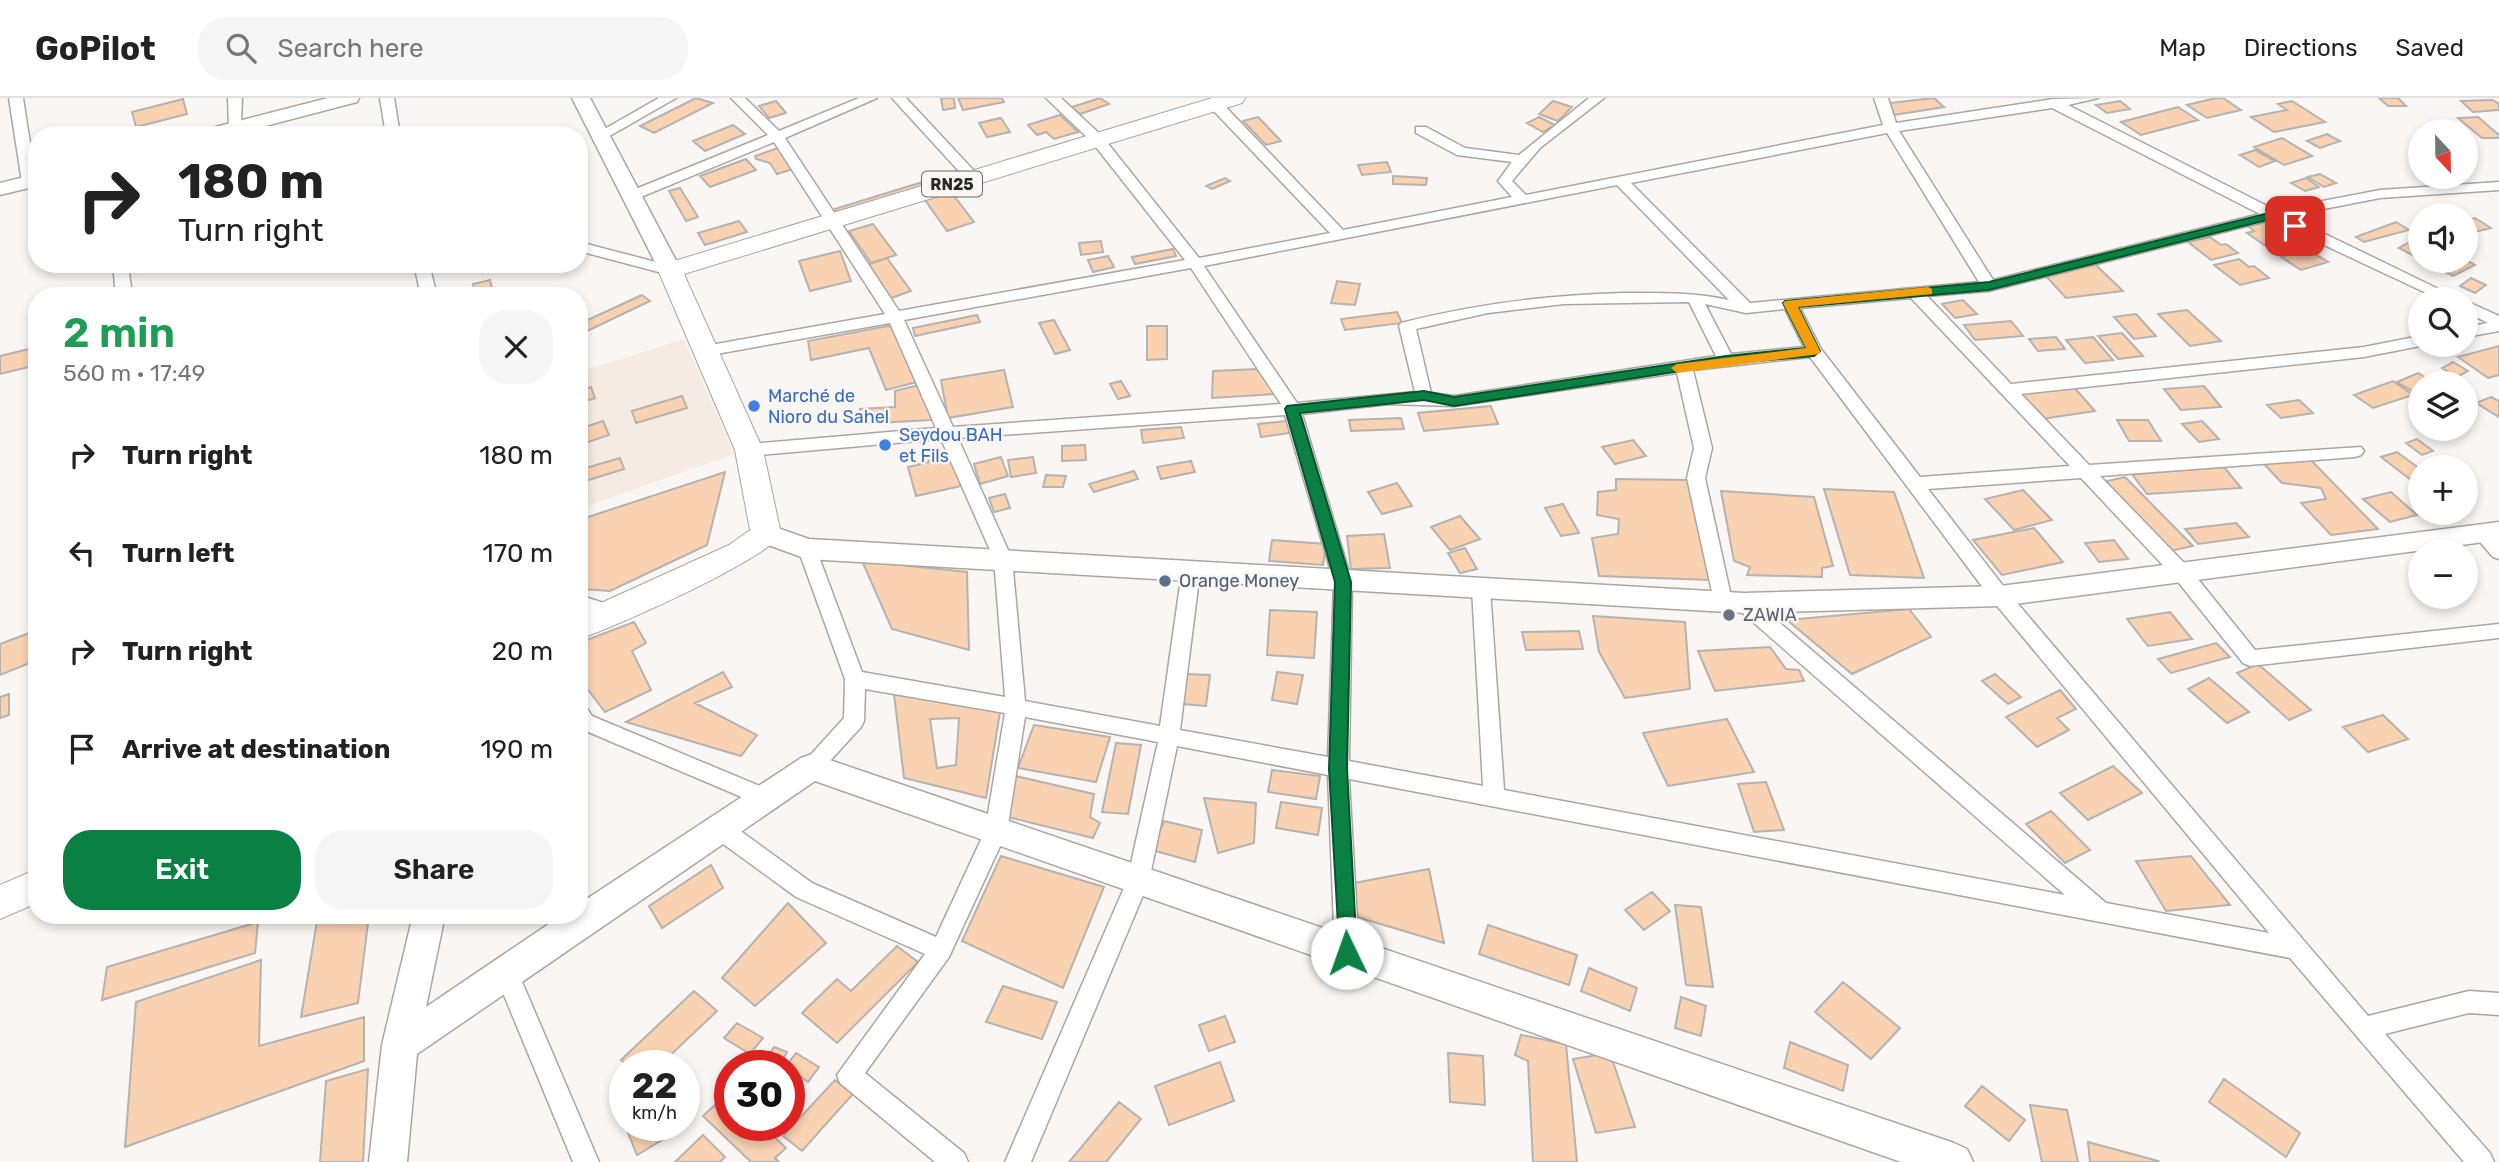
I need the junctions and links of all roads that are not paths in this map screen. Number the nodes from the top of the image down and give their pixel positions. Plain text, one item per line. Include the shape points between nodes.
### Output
1 (16, 98) edge
2 (235, 98) edge
3 (350, 98) edge
4 (387, 98) edge
5 (582, 98) edge
6 (669, 98) edge
7 (738, 98) edge
8 (870, 98) edge
9 (899, 98) edge
10 (1053, 98) edge
11 (1597, 98) edge
12 (1865, 98) edge
13 (2091, 98) edge
14 (2050, 101) edge
15 (1213, 102) edge
16 (1883, 103) edge
17 (241, 126) edge
18 (258, 126) edge
19 (392, 126) edge
20 (1891, 128) junction
21 (1421, 130) dead end
22 (601, 135) junction
23 (777, 136) junction
24 (1097, 139) junction
25 (28, 157) edge
26 (1521, 159) junction
27 (972, 177) junction
28 (1620, 180) junction
29 (28, 182) edge
30 (2499, 186) edge
31 (0, 189) edge
32 (631, 196) junction
33 (1521, 199) junction
34 (2273, 215) junction
35 (831, 220) junction
36 (1340, 235) junction
37 (588, 248) edge
38 (1195, 263) junction
39 (670, 270) junction
40 (1989, 286) junction
41 (2426, 287) edge
42 (1914, 292) junction
43 (1694, 297) junction
44 (1790, 303) junction
45 (1746, 308) junction
46 (2478, 313) edge
47 (895, 317) junction
48 (2499, 324) edge
49 (2478, 329) edge
50 (2408, 343) edge
51 (705, 351) junction
52 (1814, 351) junction
53 (1726, 360) junction
54 (1684, 367) junction
55 (2006, 390) junction
56 (1424, 396) junction
57 (1292, 409) junction
58 (948, 433) junction
59 (749, 450) junction
60 (2355, 451) dead end
61 (2081, 470) junction
62 (1914, 484) junction
63 (766, 534) junction
64 (2493, 539) edge
65 (807, 549) junction
66 (1003, 558) junction
67 (1191, 571) junction
68 (2182, 573) junction
69 (1343, 582) junction
70 (1481, 589) junction
71 (2000, 596) junction
72 (1733, 602) junction
73 (588, 605) edge
74 (609, 612) junction
75 (588, 622) edge
76 (2499, 631) edge
77 (855, 679) junction
78 (1016, 707) junction
79 (588, 723) edge
80 (1169, 737) junction
81 (812, 767) junction
82 (1338, 769) junction
83 (766, 798) junction
84 (1494, 799) junction
85 (719, 828) junction
86 (996, 831) junction
87 (1138, 881) junction
88 (28, 889) edge
89 (0, 903) edge
90 (2101, 913) junction
91 (588, 916) edge
92 (427, 924) edge
93 (576, 924) edge
94 (2296, 949) junction
95 (941, 950) junction
96 (1347, 953) junction
97 (506, 971) junction
98 (2499, 1004) edge
99 (2364, 1028) junction
100 (400, 1045) junction
101 (388, 1162) edge
102 (586, 1162) edge
103 (955, 1162) edge
104 (1018, 1162) edge
105 (1954, 1162) edge
106 (2481, 1162) edge

1 - 25 street
2 - 17 street
3 - 18 street
4 - 19 street
5 - 22 street
6 - 22 street
7 - 23 street
8 - 23 street
9 - 27 street
10 - 24 street
11 - 26 street
12 - 16 street
13 - 14 street
14 - 20 street
14 - 34 street
15 - 24 main road, RN25
15 - 36 street
16 - 20 street
20 - 28 street
20 - 40 street
21 - 26 street via 1462,152
22 - 32 street
23 - 32 street
23 - 35 street
24 - 27 main road, RN25
24 - 38 street
26 - 33 street via 1505,181
27 - 35 main road, RN25
28 - 33 street
28 - 45 street
29 - 31 street
30 - 34 street via 2381,194
32 - 39 street
33 - 36 street
34 - 40 street
34 - 41 street
35 - 39 main road, RN25
35 - 47 street
36 - 38 street
37 - 39 street
38 - 47 street
38 - 57 street
39 - 51 main road
40 - 42 street
42 - 44 street
42 - 55 street
43 - 45 street
43 - 53 street
43 - 56 street via 1564,299 1488,308 1407,326
44 - 45 street
44 - 52 street
46 - 48 street
47 - 51 street
47 - 58 street
48 - 49 street
50 - 55 street via 2364,352
51 - 59 main road
52 - 53 street
52 - 62 street
53 - 54 street
54 - 56 street via 1454,401
54 - 72 street via 1703,447 1696,478
55 - 61 street
56 - 57 street
57 - 58 street
57 - 69 street
58 - 59 street
58 - 66 street
59 - 63 main road
60 - 61 street
61 - 62 street
61 - 68 street
62 - 71 street
63 - 65 street
63 - 74 main road via 740,553
64 - 68 street
65 - 66 street
65 - 77 street
66 - 67 street
66 - 78 street
67 - 69 street
67 - 80 street
68 - 71 street
68 - 76 street via 2250,658
69 - 70 street
69 - 82 street
70 - 72 street
70 - 84 street
71 - 72 street
71 - 94 street
72 - 90 street
73 - 74 street
74 - 75 main road
77 - 78 street
77 - 81 street via 854,721
78 - 80 street
78 - 86 street
79 - 83 street
80 - 82 street
80 - 87 street
81 - 83 street
81 - 86 street
82 - 84 street
82 - 96 street
83 - 85 street
84 - 90 street
85 - 91 street
85 - 95 street via 804,890
86 - 87 street
86 - 95 street
87 - 96 street
87 - 104 street
88 - 89 main road
90 - 94 street
92 - 100 street
93 - 97 street
94 - 99 street
95 - 103 street via 849,1075
96 - 105 street
97 - 100 street
97 - 102 street
98 - 99 street via 2469,1002
99 - 106 street
100 - 101 street

